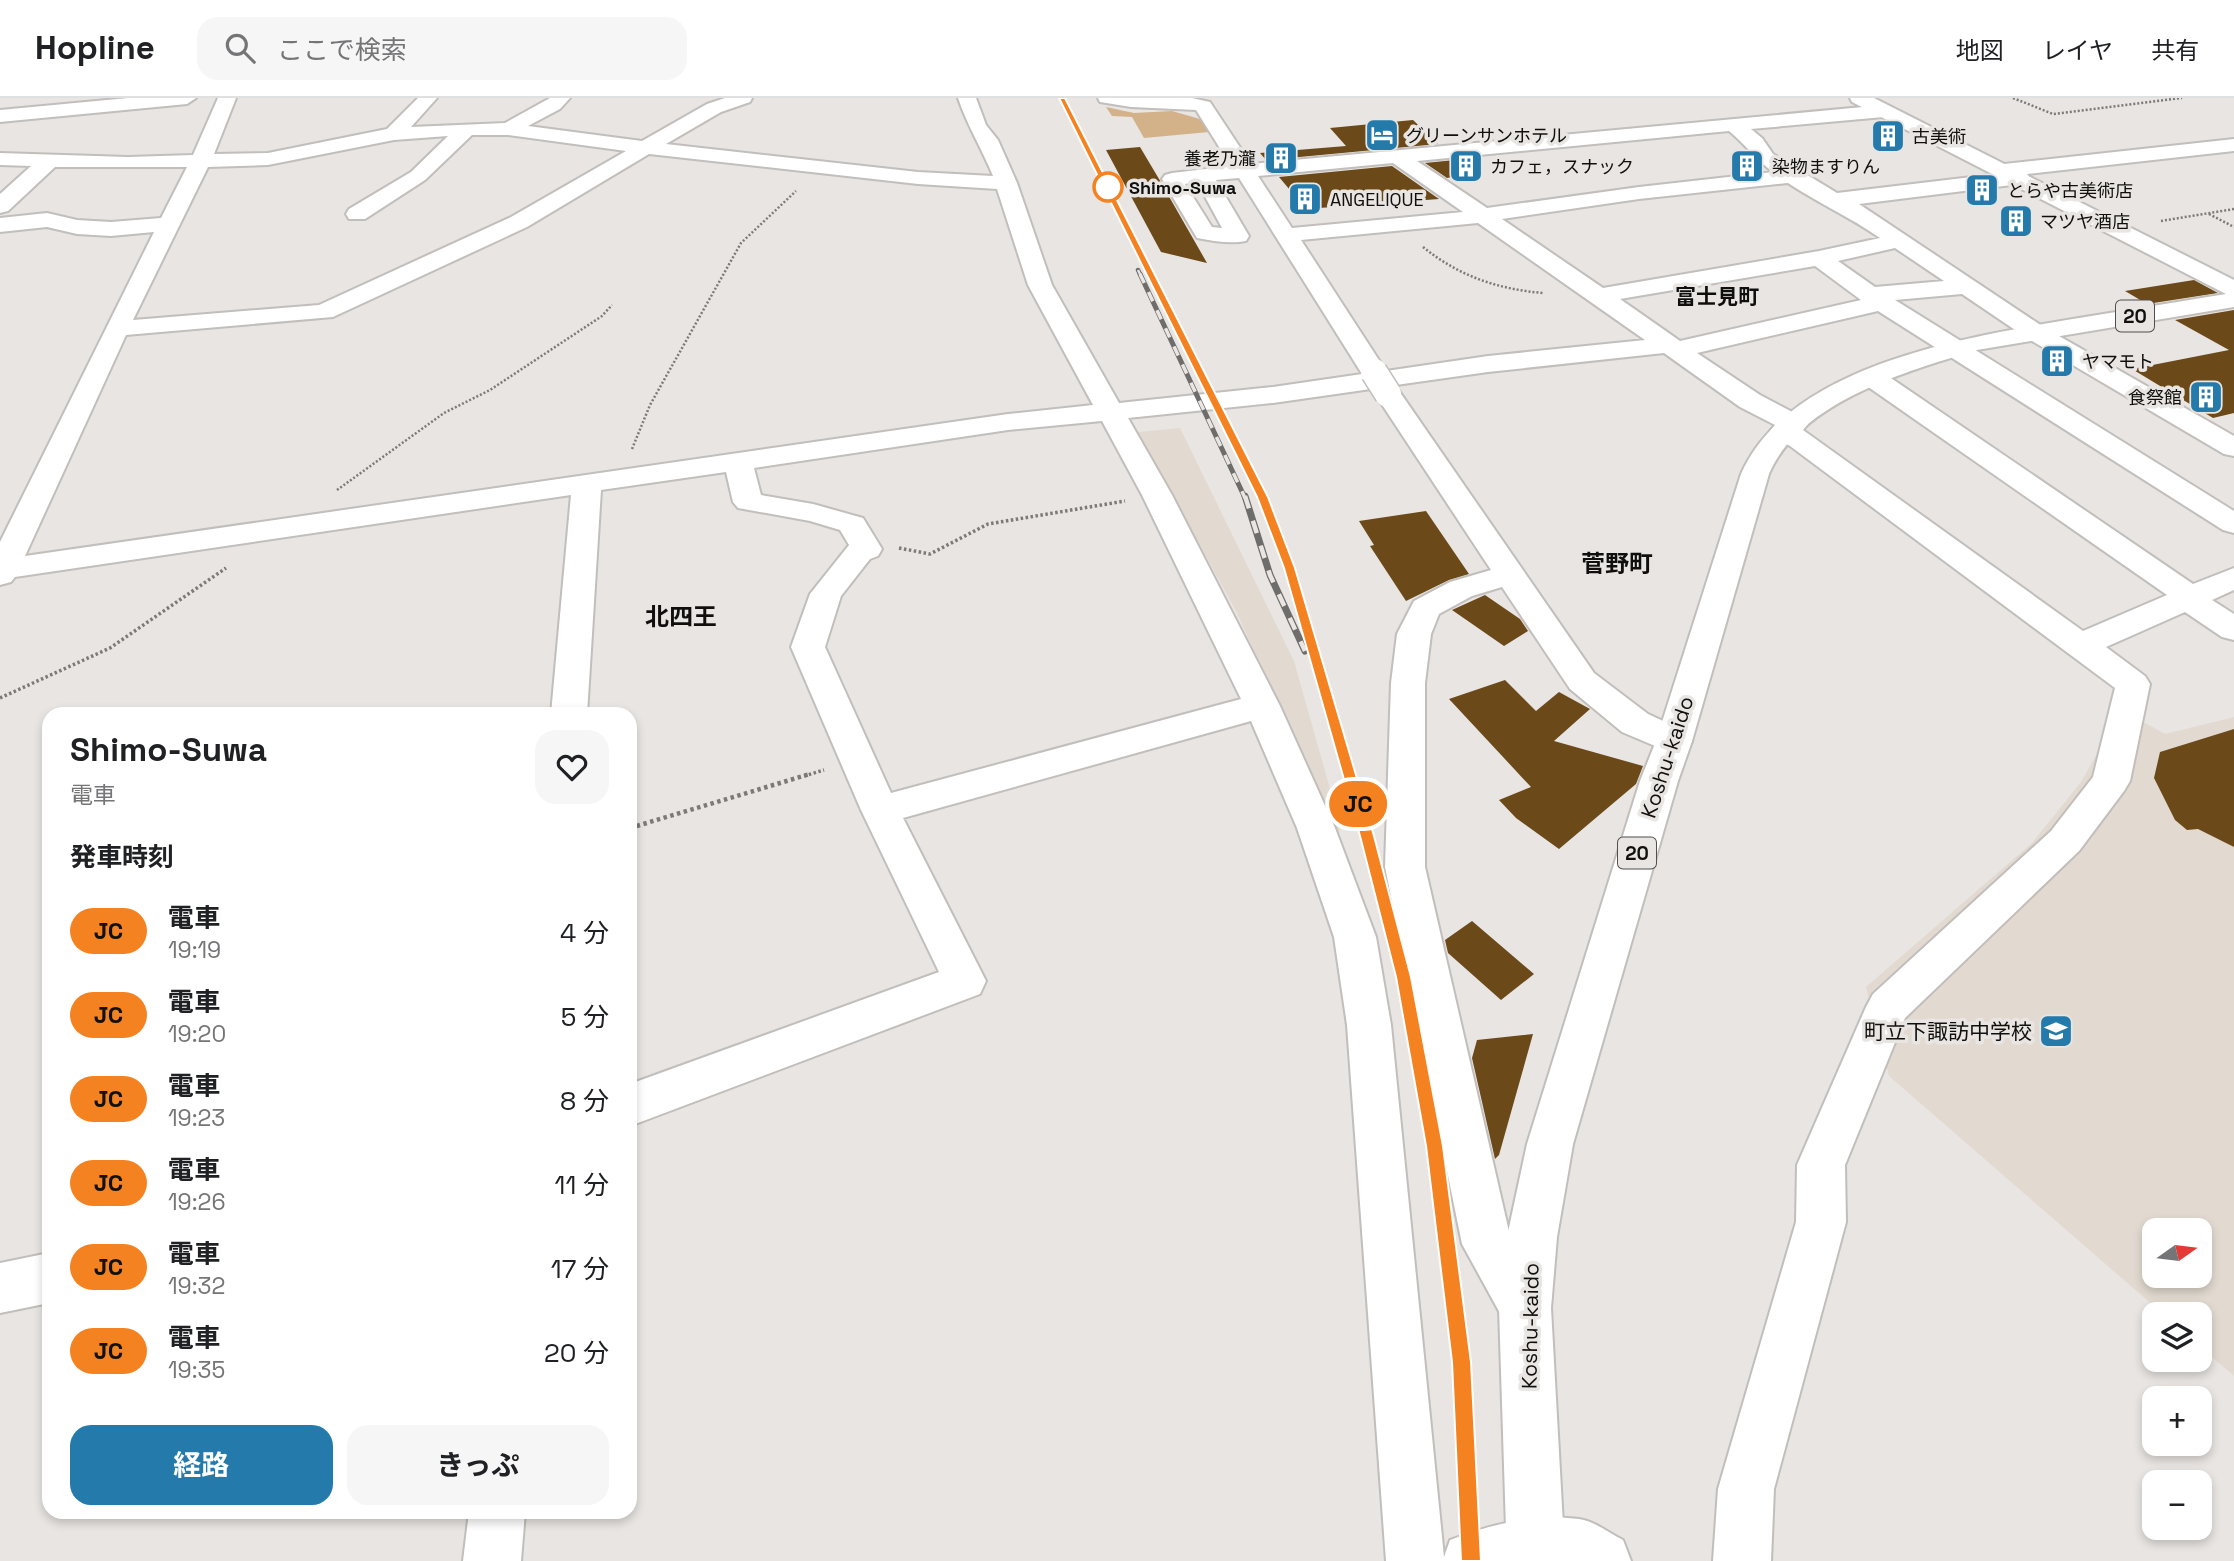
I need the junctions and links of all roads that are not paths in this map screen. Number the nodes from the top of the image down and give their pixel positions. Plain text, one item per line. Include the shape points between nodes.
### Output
1 (187, 98) edge
2 (227, 98) edge
3 (428, 98) edge
4 (561, 98) edge
5 (743, 98) edge
6 (967, 98) edge
7 (1107, 98) edge
8 (1859, 98) edge
9 (1884, 111) junction
10 (0, 116) edge
11 (1733, 125) junction
12 (467, 129) junction
13 (508, 129) junction
14 (394, 134) junction
15 (2234, 145) edge
16 (646, 148) junction
17 (1398, 157) junction
18 (0, 159) edge
19 (50, 160) junction
20 (201, 161) junction
21 (1247, 172) junction
22 (2012, 174) junction
23 (1202, 176) dead end
24 (1791, 176) junction
25 (1006, 183) junction
26 (1834, 200) junction
27 (357, 214) dead end
28 (1484, 216) junction
29 (0, 221) edge
30 (168, 223) junction
31 (1286, 235) junction
32 (1900, 240) junction
33 (1819, 258) junction
34 (1969, 286) junction
35 (2234, 289) edge
36 (1592, 293) junction
37 (1877, 299) junction
38 (2234, 300) edge
39 (116, 329) junction
40 (2036, 333) junction
41 (1671, 347) junction
42 (1954, 349) junction
43 (1873, 378) junction
44 (1112, 412) junction
45 (1789, 428) junction
46 (2234, 448) edge
47 (738, 462) junction
48 (587, 484) junction
49 (2234, 524) edge
50 (1, 571) edge
51 (1509, 575) junction
52 (2234, 578) edge
53 (2189, 598) junction
54 (2234, 629) edge
55 (2081, 645) junction
56 (1262, 706) junction
57 (570, 707) edge
58 (1674, 741) junction
59 (880, 810) junction
60 (637, 1102) edge
61 (42, 1279) edge
62 (0, 1288) edge
63 (1525, 1308) junction
64 (496, 1519) edge
65 (1535, 1554) edge
66 (492, 1561) edge
67 (1415, 1561) edge
68 (1471, 1561) edge
69 (1602, 1561) edge
70 (1742, 1561) edge

1 - 10 main road
2 - 20 main road
3 - 14 main road
4 - 13 main road
5 - 16 main road via 714,108
6 - 25 main road
7 - 21 main road via 1183,100 1203,106
8 - 9 main road
9 - 11 main road
9 - 22 main road
11 - 17 main road
11 - 24 main road
12 - 13 main road
12 - 14 main road
12 - 27 main road via 418,176
13 - 16 main road
14 - 20 main road via 268,159
15 - 22 main road
16 - 25 main road via 918,178
16 - 39 main road via 519,222 324,312
17 - 21 main road
17 - 28 main road
18 - 19 main road
19 - 20 main road
19 - 29 main road
20 - 30 main road
21 - 23 main road
21 - 31 main road
22 - 26 main road
22 - 35 main road
24 - 26 main road
24 - 28 main road
25 - 44 main road via 1040,285
26 - 32 main road
28 - 31 main road
28 - 36 main road
29 - 30 main road via 47,220 111,229
30 - 39 main road
31 - 51 main road
32 - 33 main road
32 - 34 main road
33 - 36 main road
33 - 37 main road
34 - 37 main road
34 - 40 main road
36 - 41 main road
37 - 41 main road
37 - 42 main road
38 - 40 main road, Koshu-kaido / 20
39 - 50 main road
40 - 42 main road, Koshu-kaido / 20
40 - 46 main road
41 - 44 main road via 1488,364 1273,395
41 - 45 main road
42 - 43 main road, Koshu-kaido / 20
42 - 49 main road
43 - 45 main road, Koshu-kaido / 20
43 - 53 main road
44 - 47 main road via 1008,422
44 - 56 main road
45 - 55 main road
45 - 58 main road, Koshu-kaido / 20 via 1775,440 1755,474
47 - 48 main road
47 - 59 main road via 748,502 852,524 867,549 859,552 826,594 807,648
48 - 50 main road
48 - 57 main road
51 - 58 main road via 1582,681 1635,723
51 - 63 main road via 1461,589 1426,608 1414,634 1408,683 1405,867 1487,1244
52 - 53 main road
53 - 54 main road
53 - 55 main road
55 - 70 main road via 2133,684 2111,781 2065,841 1888,1007 1821,1165 1821,1222 1746,1489
56 - 59 main road
56 - 67 main road via 1316,828 1355,937 1369,1025
58 - 63 main road, Koshu-kaido / 20 via 1550,1144 1532,1237
59 - 60 main road via 965,981
61 - 62 main road
63 - 65 main road, Koshu-kaido / 20
64 - 66 main road
65 - 68 main road
65 - 69 main road via 1580,1548

